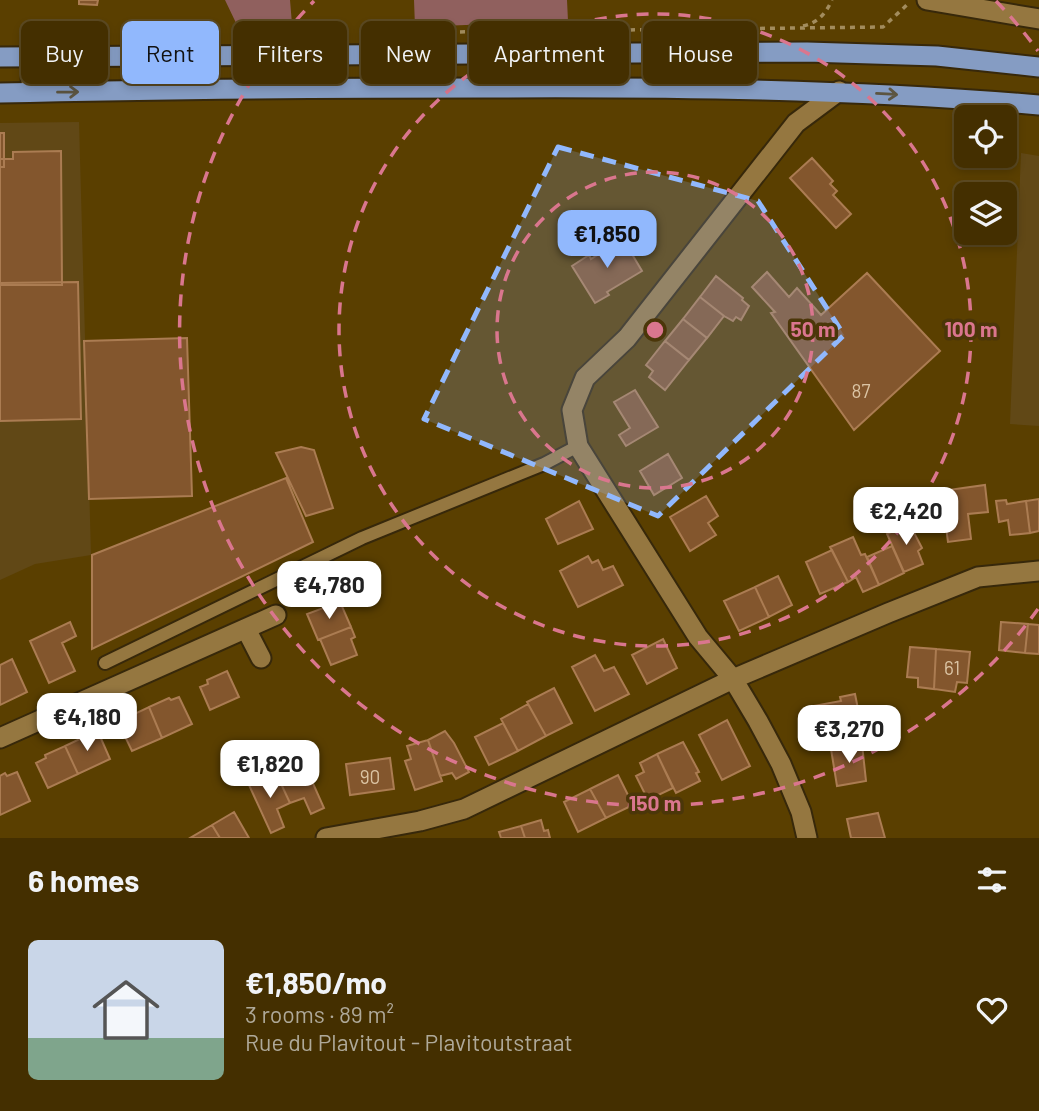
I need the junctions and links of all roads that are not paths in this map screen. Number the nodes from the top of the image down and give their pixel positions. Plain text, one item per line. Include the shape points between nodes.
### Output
1 (936, 1) edge
2 (1039, 19) edge
3 (108, 56) edge
4 (0, 57) edge
5 (21, 57) edge
6 (1039, 67) edge
7 (28, 84) edge
8 (839, 91) junction
9 (28, 92) junction
10 (0, 93) edge
11 (1039, 105) edge
12 (578, 446) junction
13 (1039, 571) edge
14 (276, 615) dead end
15 (246, 629) junction
16 (261, 658) dead end
17 (106, 663) dead end
18 (733, 680) junction
19 (0, 738) edge
20 (326, 838) edge
21 (807, 838) edge

1 - 2 street
3 - 6 highway via 807,52 937,56
4 - 5 highway
7 - 9 lane
9 -> 8 highway via 629,87
8 -> 11 highway
8 - 12 street via 796,124 627,338 585,378 572,410
9 - 10 highway
12 - 17 lane via 362,538
12 - 18 street via 698,637
13 - 18 street via 978,577
14 - 15 street
15 - 16 street
15 - 19 street
18 - 20 street via 464,809
18 - 21 street via 781,764

